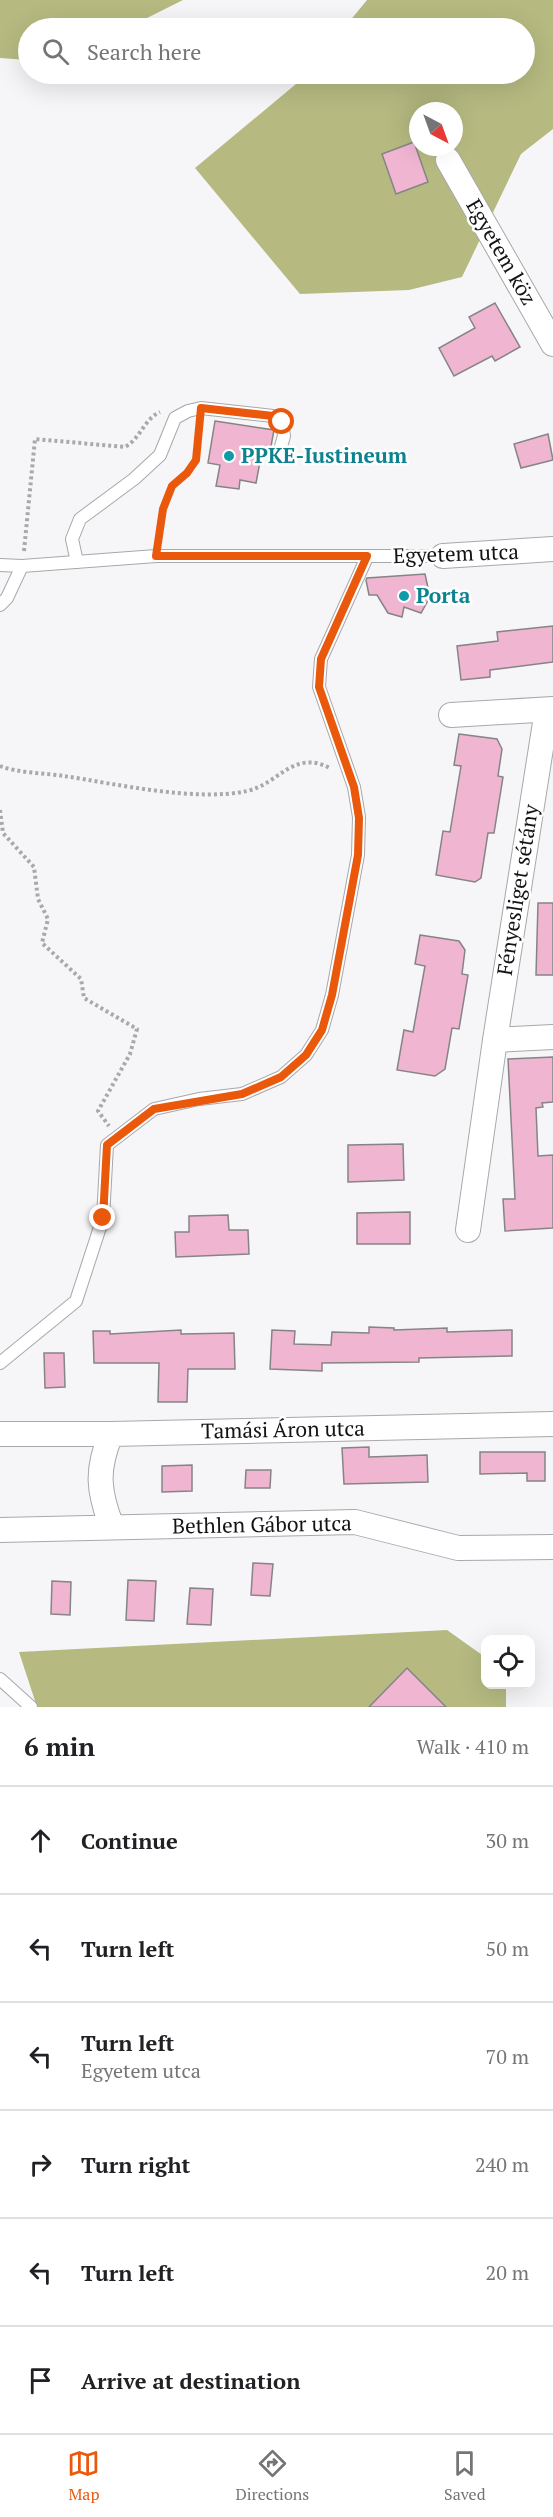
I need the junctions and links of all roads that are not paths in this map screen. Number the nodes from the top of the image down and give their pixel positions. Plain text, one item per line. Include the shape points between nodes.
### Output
1 (448, 160) dead end
2 (553, 344) edge
3 (278, 457) dead end
4 (553, 549) edge
5 (367, 556) junction
6 (443, 556) joint
7 (77, 562) junction
8 (0, 565) edge
9 (22, 566) junction
10 (0, 605) edge
11 (550, 710) edge
12 (451, 715) dead end
13 (553, 1037) edge
14 (495, 1040) junction
15 (468, 1230) dead end
16 (0, 1363) edge
17 (553, 1424) edge
18 (0, 1434) edge
19 (111, 1434) junction
20 (112, 1527) junction
21 (0, 1530) edge
22 (553, 1547) edge
23 (0, 1679) edge
24 (31, 1707) edge

1 - 2 street, Egyetem köz
3 - 7 lane via 284,436 282,422 273,416 201,408 188,411 175,418 160,455 80,519 72,539
4 - 6 street, Egyetem utca
5 - 6 lane, Egyetem utca
5 - 7 lane, Egyetem utca via 156,556
5 - 16 lane via 321,659 319,687 354,787 359,818 358,855 322,1030 306,1055 281,1077 242,1094 154,1109 107,1145 103,1218 76,1301
7 - 9 lane, Egyetem utca
8 - 9 lane, Egyetem utca
9 - 10 lane
11 - 12 street
11 - 14 street, Fényesliget sétány
13 - 14 street
14 - 15 street, Fényesliget sétány
17 - 19 street, Tamási Áron utca
18 - 19 street, Tamási Áron utca
19 - 20 street via 100,1466 100,1492
20 - 21 street, Bethlen Gábor utca
20 - 22 street, Bethlen Gábor utca via 355,1522 458,1548
23 - 24 lane

